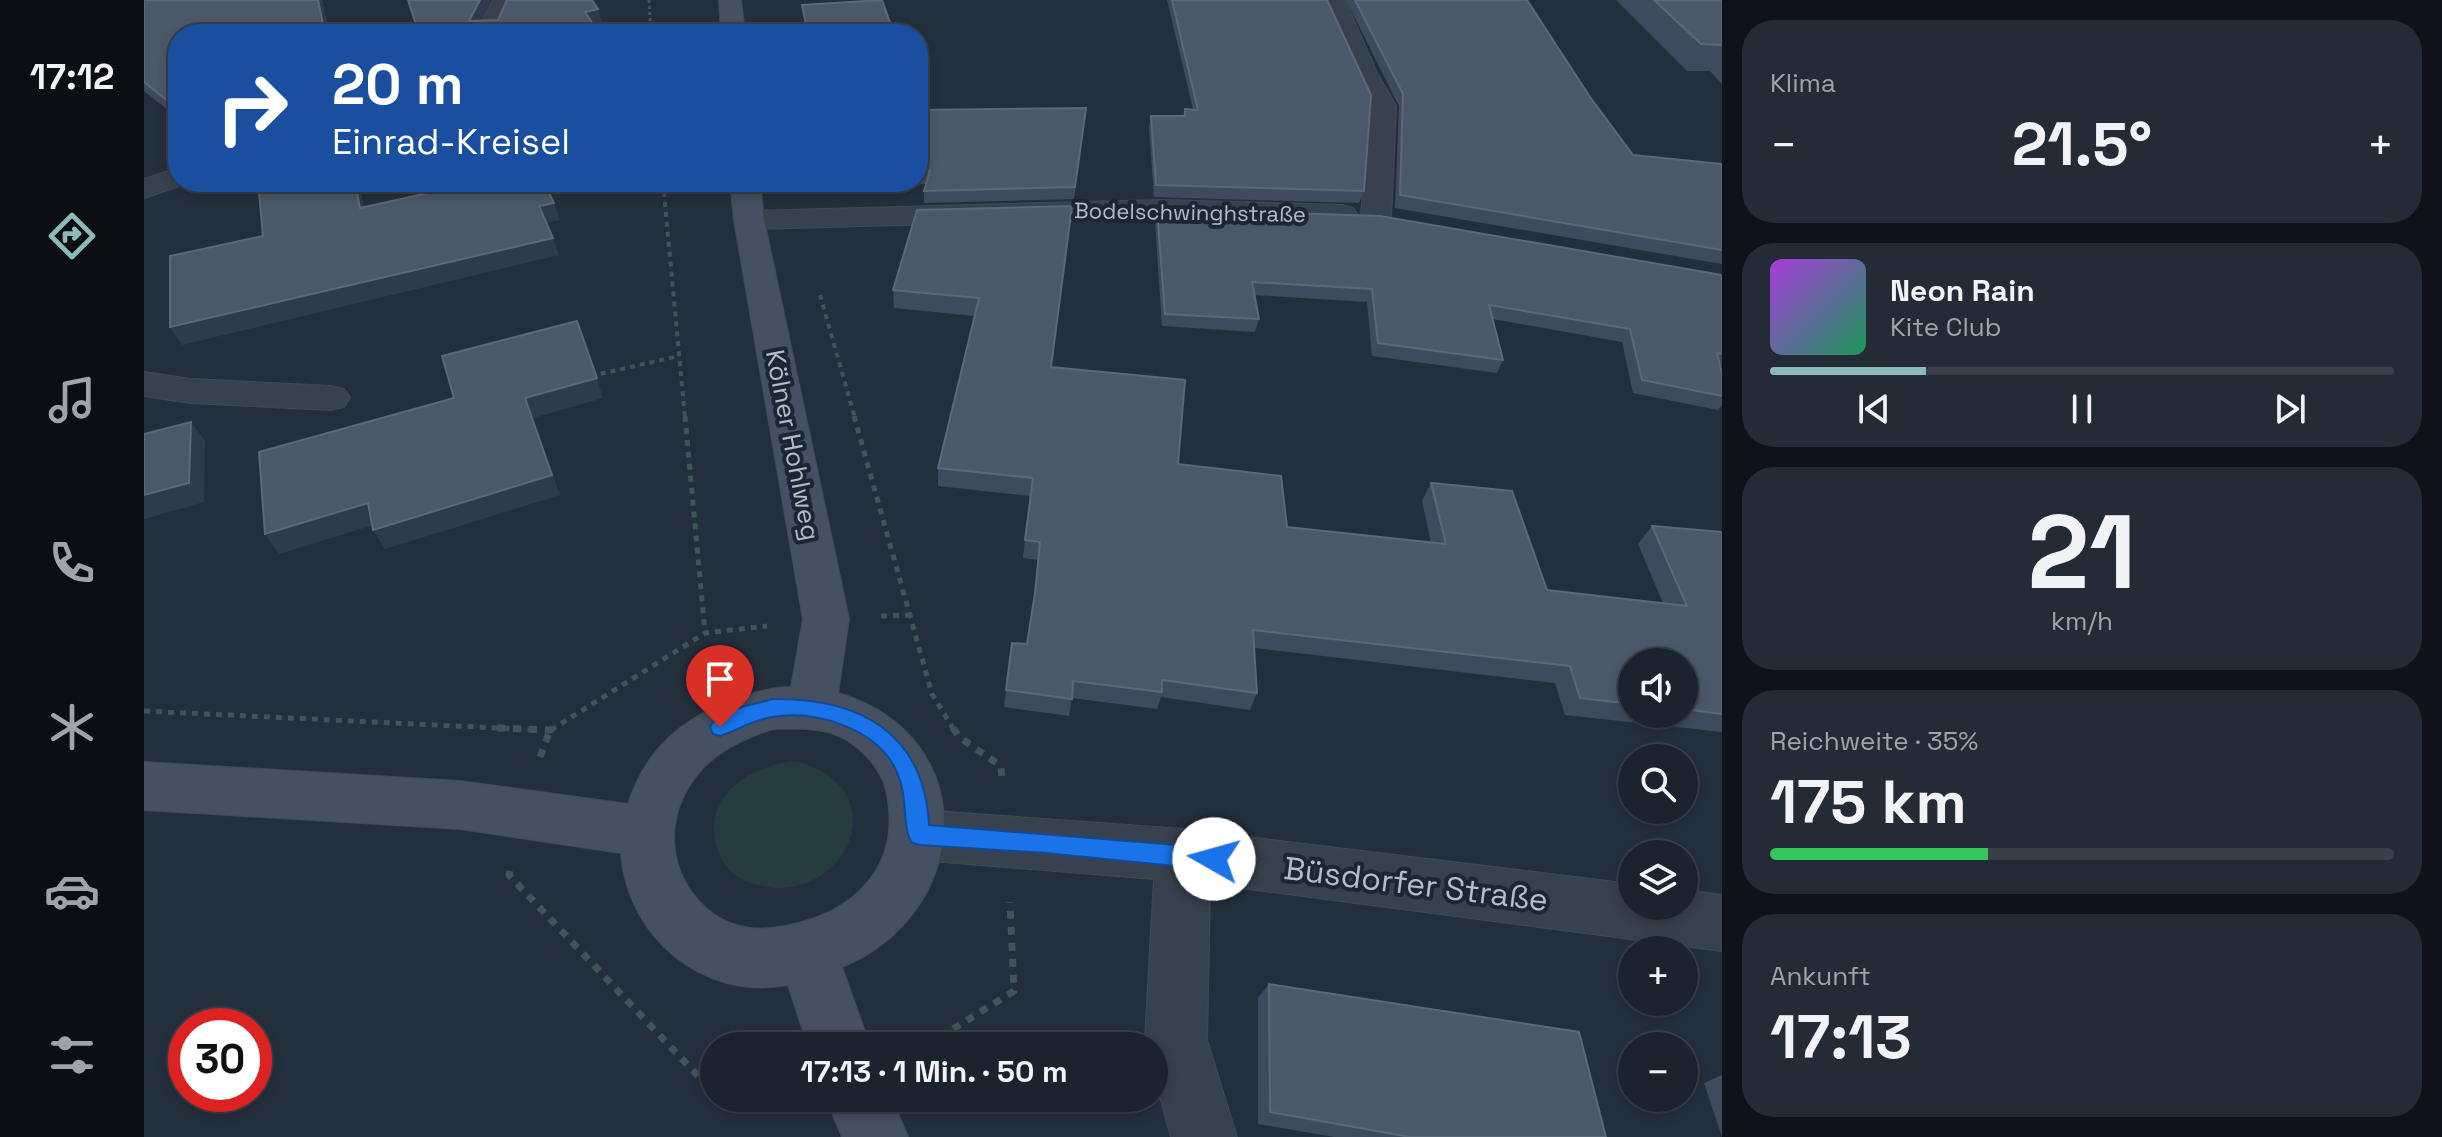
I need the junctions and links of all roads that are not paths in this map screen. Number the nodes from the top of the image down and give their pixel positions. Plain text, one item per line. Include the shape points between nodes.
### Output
1 (504, 0) edge
2 (730, 0) edge
3 (1334, 0) edge
4 (493, 24) edge
5 (732, 24) edge
6 (144, 156) edge
7 (164, 182) edge
8 (747, 201) edge
9 (1376, 216) junction
10 (1407, 221) edge
11 (144, 384) edge
12 (331, 398) dead end
13 (810, 708) junction
14 (144, 786) edge
15 (646, 832) junction
16 (919, 835) junction
17 (1183, 855) junction
18 (1722, 923) edge
19 (808, 954) junction
20 (834, 1032) edge
21 (864, 1112) edge
22 (875, 1137) edge
23 (1204, 1137) edge

1 - 4 street
2 - 5 main road
3 - 9 street via 1383,106
6 - 7 street
8 - 9 street, Bodelschwinghstraße via 798,219 1161,209
8 - 13 main road, Kölner Hohlweg via 826,619
9 - 10 street, Bodelschwinghstraße
11 - 12 street
13 - 15 main road via 773,708 737,718 703,737 675,764 655,796
13 - 16 main road via 847,716 878,735 903,762 917,797
14 - 15 main road via 518,811
15 - 19 main road via 650,877 671,916 708,945 756,959
16 - 17 street, Büsdorfer Straße
16 - 19 main road via 907,873 884,908 849,937
17 - 18 street, Büsdorfer Straße
17 - 23 street via 1176,1040
19 - 20 main road
21 - 22 main road

